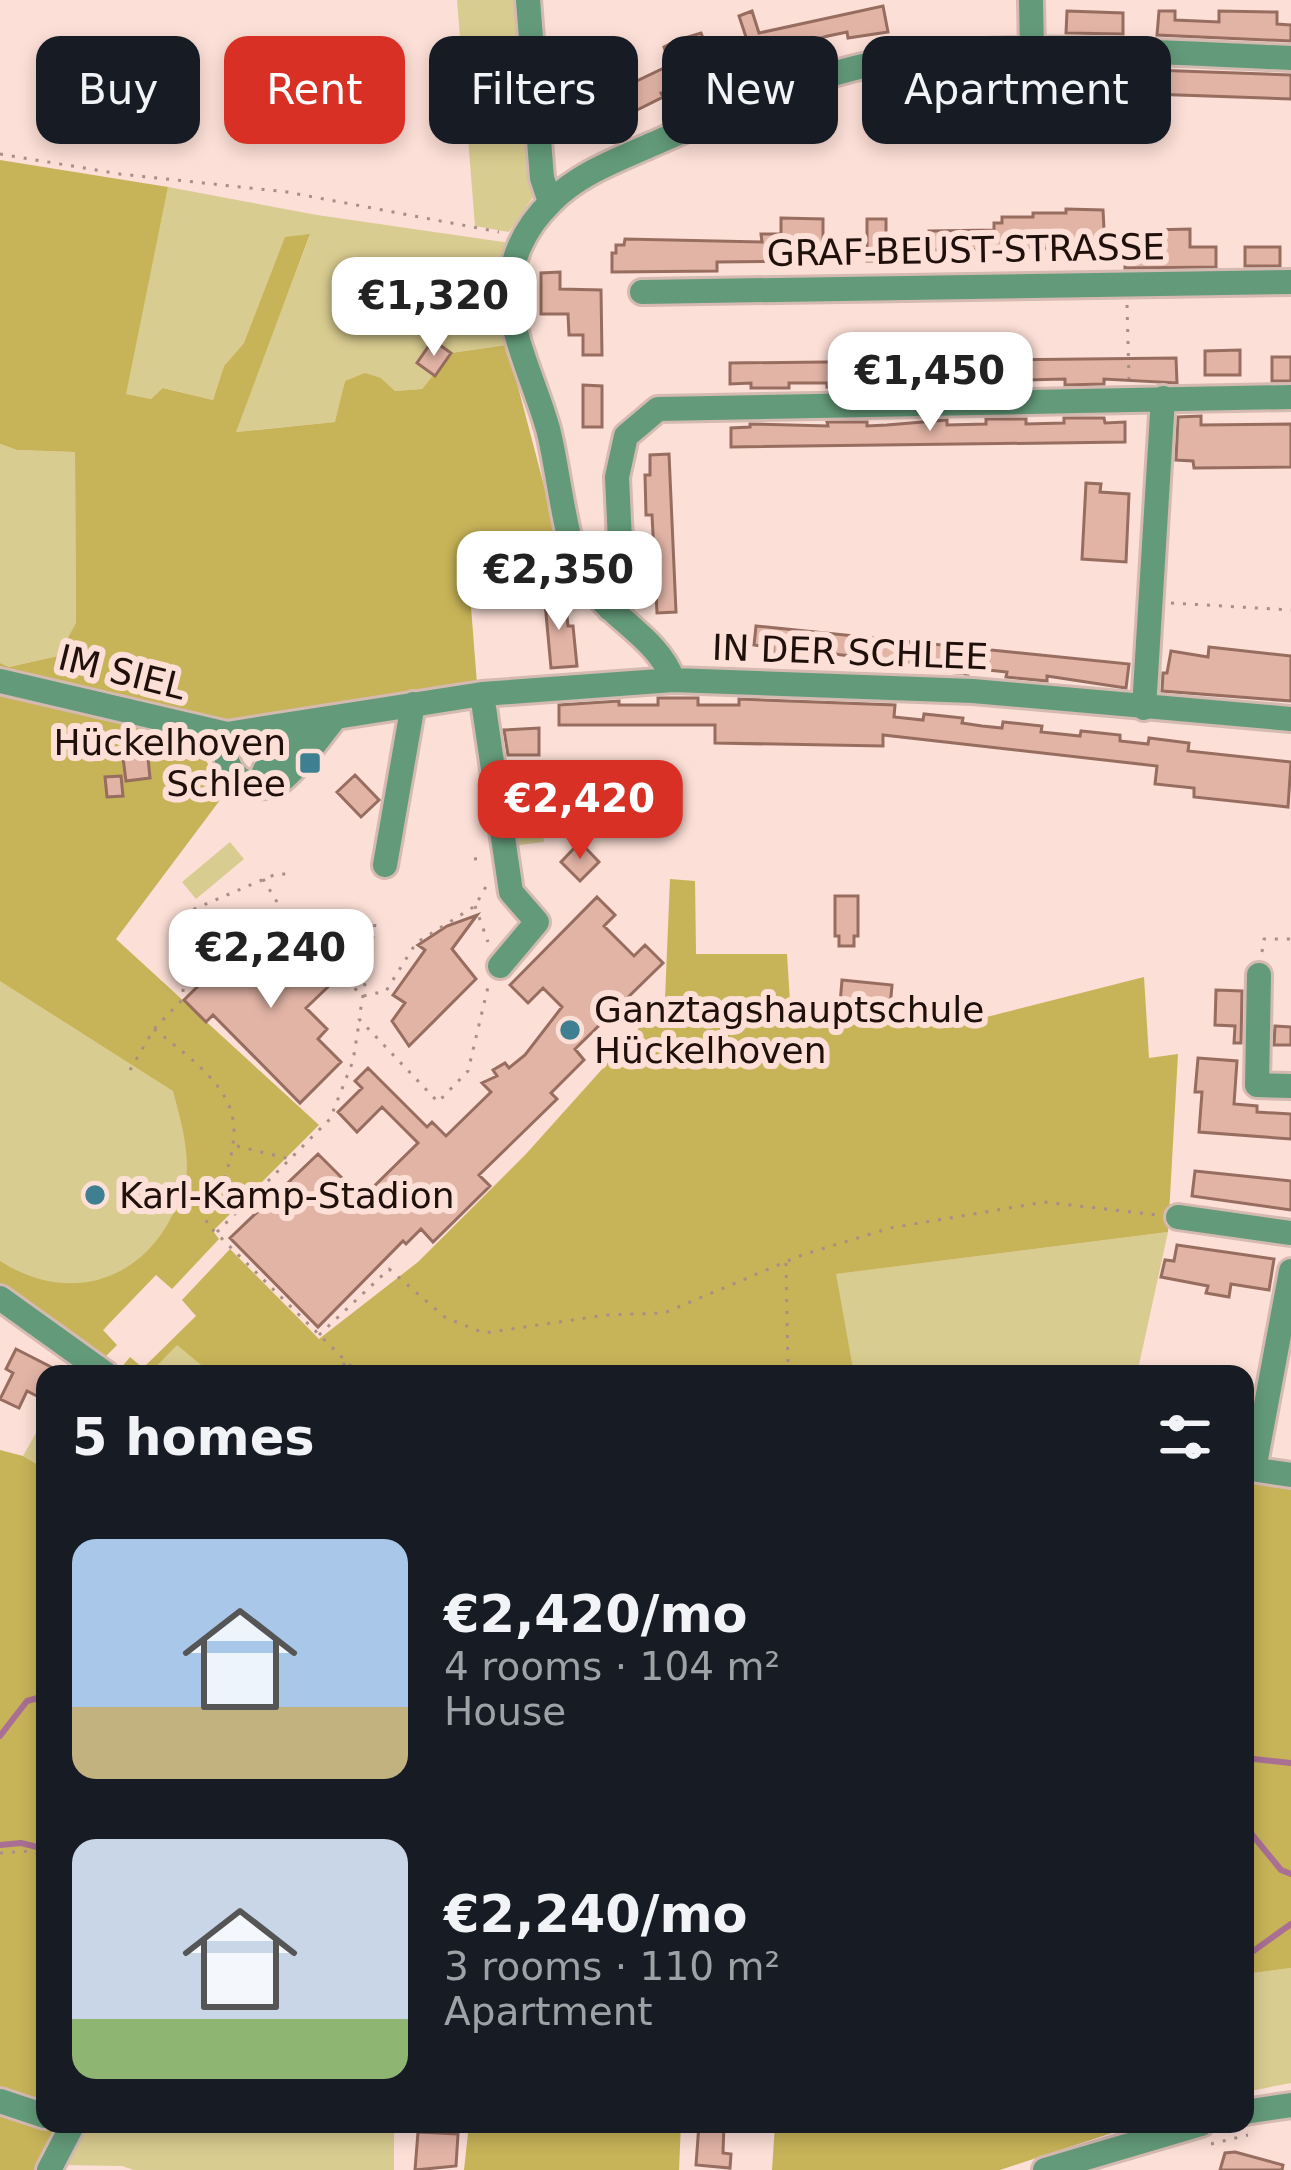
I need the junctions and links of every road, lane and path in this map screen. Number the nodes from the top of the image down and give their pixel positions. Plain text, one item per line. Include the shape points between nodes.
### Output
1 (528, 0) edge
2 (1031, 0) edge
3 (1032, 36) edge
4 (1171, 55) edge
5 (1291, 58) edge
6 (862, 68) edge
7 (0, 154) edge
8 (550, 202) junction
9 (524, 239) junction
10 (1291, 282) edge
11 (1127, 283) junction
12 (642, 292) dead end
13 (1291, 397) edge
14 (1163, 398) junction
15 (1129, 399) junction
16 (1151, 602) junction
17 (610, 609) junction
18 (1291, 610) edge
19 (673, 680) junction
20 (0, 681) edge
21 (482, 694) junction
22 (413, 704) junction
23 (1144, 708) junction
24 (335, 718) junction
25 (1291, 719) edge
26 (304, 722) junction
27 (227, 734) junction
28 (259, 786) junction
29 (505, 856) junction
30 (385, 865) dead end
31 (291, 874) dead end
32 (263, 879) junction
33 (475, 906) junction
34 (375, 924) dead end
35 (1291, 938) edge
36 (493, 968) junction
37 (1259, 975) joint
38 (363, 996) junction
39 (359, 1019) junction
40 (154, 1029) junction
41 (130, 1070) dead end
42 (1291, 1086) edge
43 (236, 1146) junction
44 (290, 1159) junction
45 (1178, 1217) joint
46 (1291, 1233) edge
47 (216, 1234) junction
48 (785, 1262) junction
49 (1291, 1271) edge
50 (0, 1298) edge
51 (319, 1335) junction
52 (346, 1361) junction
53 (93, 1365) edge
54 (343, 1365) edge
55 (350, 1365) edge
56 (788, 1365) edge
57 (1254, 1449) edge
58 (1254, 1469) edge
59 (1291, 1475) edge
60 (0, 1853) edge
61 (36, 1853) edge
62 (0, 2101) edge
63 (1291, 2104) edge
64 (1254, 2110) edge
65 (36, 2113) edge
66 (66, 2133) edge
67 (1172, 2133) edge
68 (1058, 2168) edge
69 (49, 2170) edge

1 - 8 street
2 - 3 street
4 - 5 street
6 - 8 street via 814,79 638,151
7 - 9 path via 287,192
8 - 9 street
9 - 17 street via 510,282 518,337 574,550 584,578
10 - 11 street, GRAF-BEUST-STRASSE
11 - 12 street, GRAF-BEUST-STRASSE
11 - 15 path
13 - 14 street
14 - 15 street
14 - 16 street
15 - 17 street via 658,409 626,436 617,477 622,584
16 - 18 path
16 - 23 street
17 - 19 street via 666,660
19 - 21 street, IN DER SCHLEE
19 - 23 street, IN DER SCHLEE via 973,691
20 - 27 street, IM SIEL
21 - 22 street, IN DER SCHLEE
21 - 29 street
22 - 24 street, IN DER SCHLEE
22 - 30 street
23 - 25 street, IN DER SCHLEE
24 - 26 street, IN DER SCHLEE
24 - 28 street via 282,781
26 - 27 street, IN DER SCHLEE
26 - 28 street
27 - 28 street via 236,778
29 - 33 path
29 - 36 street via 511,892 537,922
31 - 32 path
32 - 38 path via 297,935
32 - 40 path via 192,910 182,1000
33 - 36 path
33 - 38 path via 416,944 386,991
34 - 38 path
35 - 37 path via 1264,939
36 - 39 path via 468,1071 438,1102
37 - 42 street via 1257,1084
38 - 39 path
39 - 44 path via 330,1119
40 - 41 path
40 - 43 path via 215,1081 232,1109
43 - 44 path
43 - 47 path via 206,1223
44 - 47 path
45 - 46 street
45 - 48 path via 1044,1202 890,1228
47 - 51 path
48 - 51 path via 664,1313 484,1333 446,1318 389,1269
48 - 56 path
49 - 57 street
50 - 53 street
51 - 52 path
52 - 54 path
52 - 55 path
58 - 59 street
60 - 61 path
62 - 65 street
63 - 64 street
66 - 69 street
67 - 68 street

